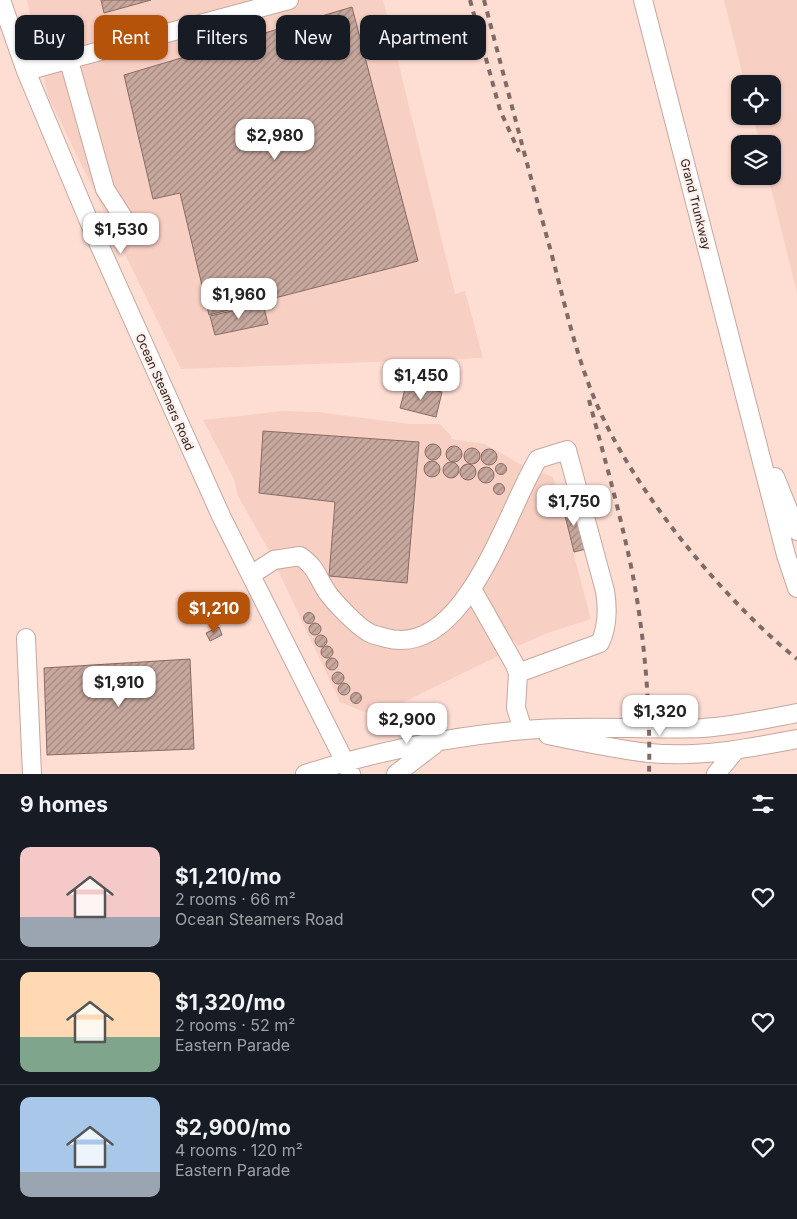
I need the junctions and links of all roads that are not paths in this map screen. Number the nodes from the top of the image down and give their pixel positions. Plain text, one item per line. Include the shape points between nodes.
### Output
1 (2, 0) edge
2 (289, 0) edge
3 (643, 0) edge
4 (69, 61) junction
5 (26, 71) junction
6 (93, 231) junction
7 (749, 409) junction
8 (797, 532) edge
9 (251, 575) junction
10 (797, 588) edge
11 (472, 589) junction
12 (26, 638) dead end
13 (518, 673) junction
14 (797, 713) edge
15 (523, 730) junction
16 (797, 739) edge
17 (438, 742) junction
18 (735, 750) junction
19 (348, 768) edge
20 (32, 774) edge
21 (305, 774) edge
22 (396, 774) edge
23 (716, 774) edge

1 - 5 street, Ocean Steamers Road
2 - 4 street
3 - 7 street, Grand Trunkway
4 - 5 street
4 - 6 street via 105,189 128,225
5 - 6 street, Ocean Steamers Road
6 - 9 street, Ocean Steamers Road via 222,518
7 - 8 street, Grand Trunkway
7 - 10 street, Grand Trunkway
9 - 11 street via 274,560 300,556 313,564 327,592 368,633 400,642 424,635 454,613
9 - 19 street, Ocean Steamers Road
11 - 13 street
11 - 13 street via 501,540 538,459 567,450 605,590 606,631 600,643
12 - 20 street
13 - 15 street via 516,708
14 - 15 street via 705,728
15 - 17 street
15 - 18 street via 650,753
16 - 18 street
17 - 19 street
17 - 22 street
18 - 23 street
19 - 21 street

